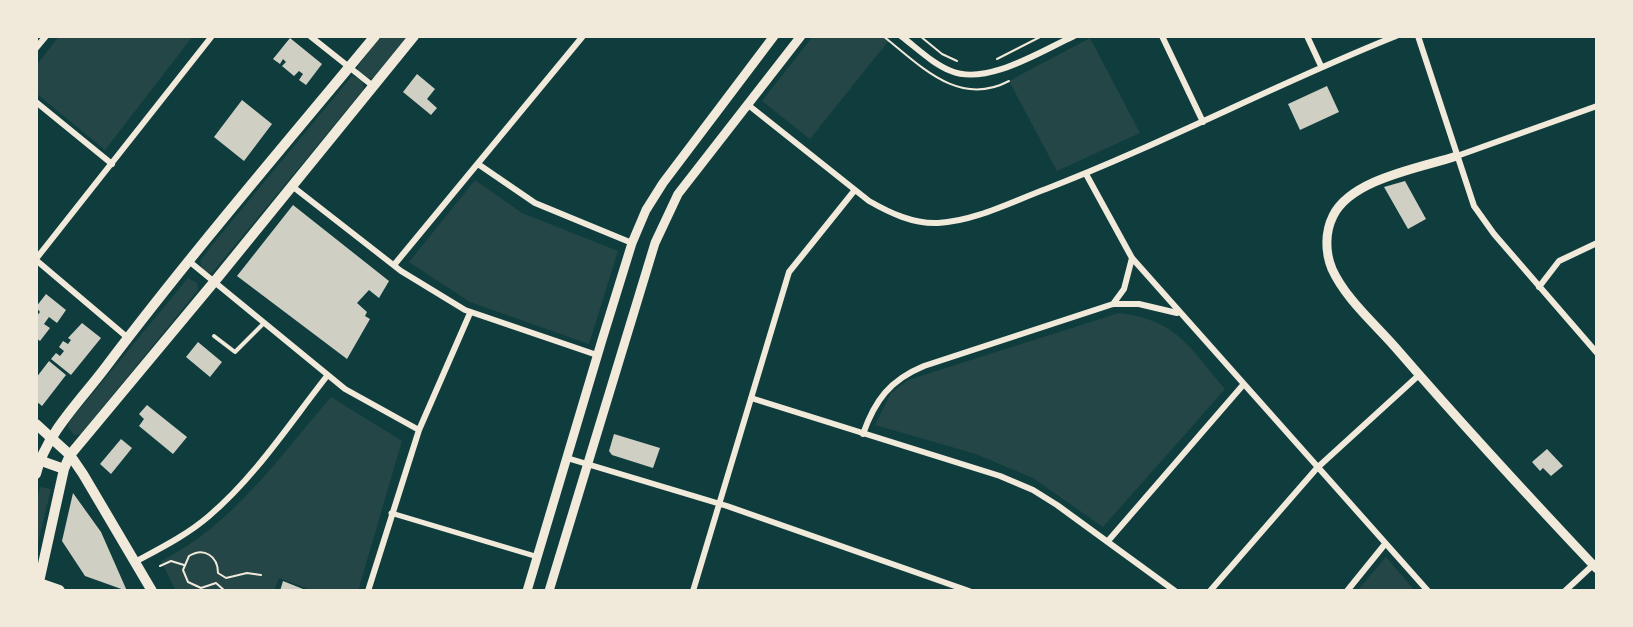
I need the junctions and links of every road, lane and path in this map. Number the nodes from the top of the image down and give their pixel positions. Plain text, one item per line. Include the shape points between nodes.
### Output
1 (46, 36) edge
2 (212, 36) edge
3 (310, 36) edge
4 (375, 36) edge
5 (414, 36) edge
6 (583, 36) edge
7 (774, 36) edge
8 (801, 36) edge
9 (890, 36) edge
10 (902, 36) edge
11 (920, 36) edge
12 (1042, 36) edge
13 (1074, 36) edge
14 (1162, 36) edge
15 (1307, 36) edge
16 (1396, 36) edge
17 (1418, 36) edge
18 (888, 40) dead end
19 (36, 48) edge
20 (990, 63) dead end
21 (963, 64) dead end
22 (1321, 66) junction
23 (349, 68) junction
24 (373, 86) junction
25 (36, 102) edge
26 (747, 104) junction
27 (1597, 106) edge
28 (1203, 122) junction
29 (1457, 156) junction
30 (112, 164) junction
31 (478, 165) junction
32 (1086, 174) junction
33 (292, 186) junction
34 (854, 191) junction
35 (632, 243) junction
36 (1597, 243) edge
37 (1132, 258) junction
38 (36, 259) edge
39 (190, 262) junction
40 (394, 265) junction
41 (214, 283) junction
42 (1539, 287) junction
43 (1113, 304) junction
44 (470, 313) junction
45 (1179, 314) junction
46 (263, 324) junction
47 (214, 336) dead end
48 (128, 338) junction
49 (1597, 353) edge
50 (597, 355) junction
51 (1419, 375) junction
52 (327, 376) junction
53 (1243, 385) junction
54 (751, 398) junction
55 (36, 424) edge
56 (419, 430) junction
57 (863, 434) junction
58 (52, 438) junction
59 (70, 455) junction
60 (567, 459) junction
61 (38, 460) edge
62 (588, 464) junction
63 (1317, 468) junction
64 (64, 469) junction
65 (36, 474) edge
66 (719, 504) junction
67 (391, 513) junction
68 (1108, 541) junction
69 (1386, 544) junction
70 (538, 557) junction
71 (135, 562) junction
72 (184, 565) junction
73 (160, 566) dead end
74 (1595, 567) edge
75 (261, 575) dead end
76 (37, 586) edge
77 (59, 591) edge
78 (152, 591) edge
79 (225, 591) edge
80 (368, 591) edge
81 (527, 591) edge
82 (549, 591) edge
83 (693, 591) edge
84 (969, 591) edge
85 (1175, 591) edge
86 (1210, 591) edge
87 (1347, 591) edge
88 (1428, 591) edge
89 (1564, 591) edge

1 - 19 street
2 - 30 street
3 - 23 street
4 - 23 main road
5 - 24 main road
6 - 31 street
7 - 35 street via 663,183
8 - 26 street
9 - 18 path
10 - 13 street via 942,67 970,76 992,72
11 - 21 path via 942,54
12 - 20 path
14 - 28 street
15 - 22 street
16 - 22 street
17 - 29 street
22 - 28 street
23 - 24 street
23 - 39 main road
24 - 33 main road
25 - 30 street
26 - 34 street
26 - 62 street via 678,194 665,218
27 - 29 street
28 - 32 street
29 - 42 street via 1474,206
29 - 51 street via 1360,188 1345,199 1328,232 1327,251 1346,290
30 - 38 street
31 - 35 street via 535,203
31 - 40 street
32 - 34 street via 963,220 936,223 890,213
32 - 37 street
33 - 40 street
33 - 41 main road
34 - 54 street via 789,272
35 - 50 street
36 - 42 street via 1559,261
37 - 43 street via 1128,280
37 - 45 street
38 - 48 street
39 - 41 street
39 - 48 main road
40 - 44 street
41 - 46 street
41 - 59 main road
42 - 49 street
43 - 45 street via 1139,304
43 - 57 street via 907,373 881,394
44 - 50 street
44 - 56 street
45 - 53 street
46 - 47 lane via 235,352
46 - 52 street
48 - 58 main road
50 - 60 street
51 - 63 street
51 - 74 street
52 - 56 street via 381,412
52 - 71 street via 222,504 187,532
53 - 63 street
53 - 68 street
54 - 57 street
54 - 66 street
55 - 58 main road
56 - 67 street
57 - 68 street via 1033,490
58 - 59 main road
58 - 61 main road
59 - 64 main road
59 - 71 main road
60 - 62 street
60 - 70 street
61 - 64 main road
61 - 65 main road
62 - 66 street
62 - 82 street
63 - 69 street
63 - 86 street
64 - 76 main road
66 - 83 street
66 - 84 street
67 - 70 street
67 - 80 street
68 - 85 street
69 - 87 street
69 - 88 street
70 - 81 street
71 - 78 main road
72 - 73 path via 171,561
72 - 75 path via 193,554 204,553 215,559 222,576
72 - 79 path via 183,574 191,585 201,588 216,584
74 - 89 street
76 - 77 main road

